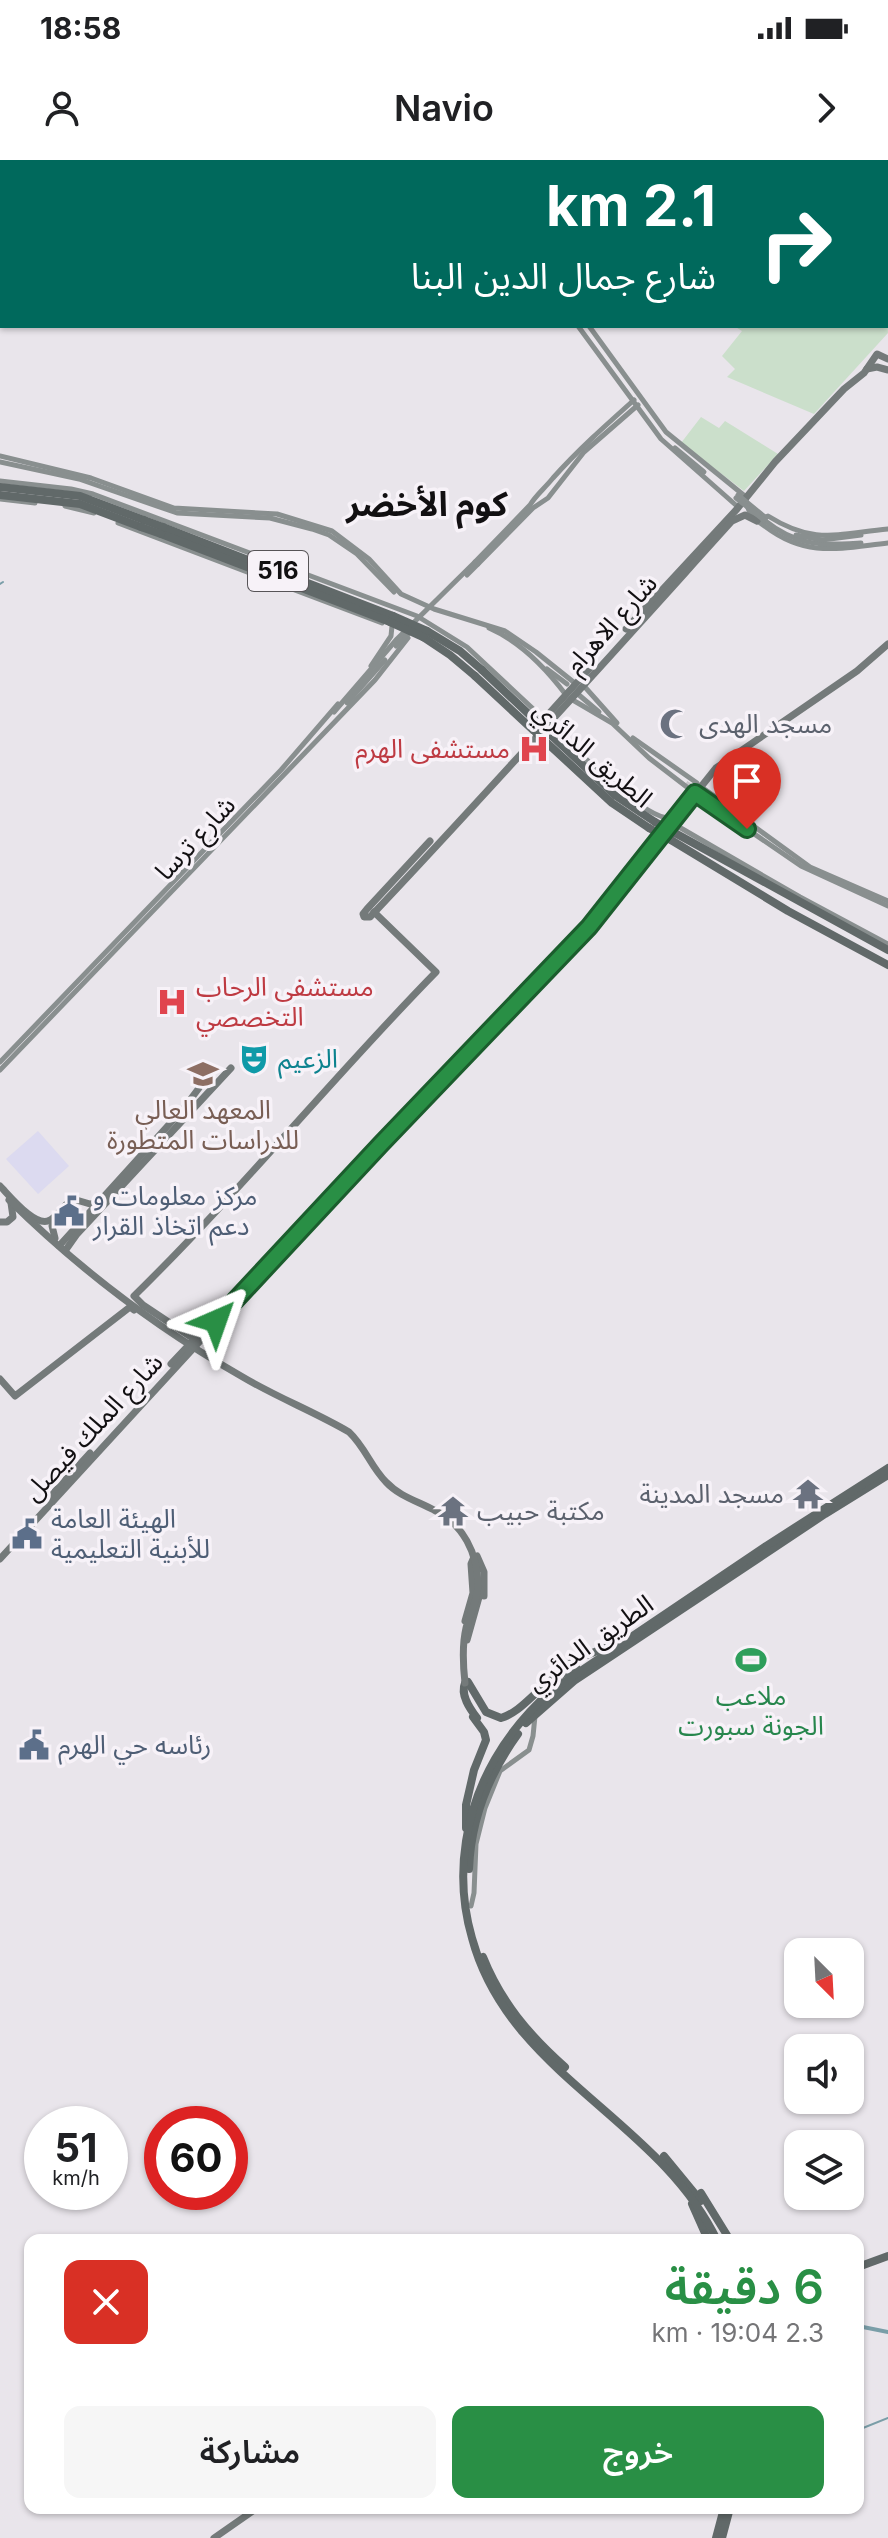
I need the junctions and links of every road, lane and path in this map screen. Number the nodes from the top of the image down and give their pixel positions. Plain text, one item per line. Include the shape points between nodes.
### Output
1 (580, 328) edge
2 (591, 328) edge
3 (585, 335) junction
4 (601, 343) junction
5 (594, 348) junction
6 (888, 359) edge
7 (867, 369) junction
8 (888, 370) edge
9 (636, 402) junction
10 (629, 409) junction
11 (662, 428) junction
12 (658, 436) junction
13 (0, 456) edge
14 (0, 462) edge
15 (42, 473) junction
16 (0, 484) edge
17 (41, 486) junction
18 (119, 493) junction
19 (745, 496) junction
20 (0, 497) edge
21 (115, 502) junction
22 (736, 506) junction
23 (158, 519) junction
24 (759, 522) junction
25 (888, 529) edge
26 (873, 531) junction
27 (152, 536) junction
28 (888, 543) edge
29 (867, 545) junction
30 (476, 563) junction
31 (670, 585) junction
32 (388, 587) junction
33 (381, 601) dead end
34 (434, 611) junction
35 (401, 622) junction
36 (431, 624) junction
37 (418, 635) junction
38 (389, 639) junction
39 (888, 641) edge
40 (398, 648) junction
41 (529, 650) junction
42 (501, 678) junction
43 (574, 689) junction
44 (489, 692) junction
45 (522, 699) junction
46 (335, 713) junction
47 (613, 722) junction
48 (546, 723) junction
49 (537, 737) junction
50 (300, 746) junction
51 (308, 750) junction
52 (693, 786) junction
53 (708, 797) tunnel mouth
54 (673, 819) junction
55 (754, 829) junction
56 (227, 830) junction
57 (659, 838) junction
58 (217, 840) junction
59 (430, 841) dead end
60 (394, 885) junction
61 (888, 903) edge
62 (888, 947) edge
63 (888, 967) edge
64 (35, 1026) junction
65 (43, 1026) junction
66 (25, 1035) junction
67 (32, 1037) junction
68 (0, 1062) edge
69 (231, 1068) dead end
70 (0, 1070) edge
71 (199, 1088) dead end
72 (175, 1123) junction
73 (2, 1193) edge
74 (98, 1203) junction
75 (31, 1218) junction
76 (85, 1218) junction
77 (0, 1224) edge
78 (60, 1245) junction
79 (216, 1318) junction
80 (181, 1331) junction
81 (194, 1339) junction
82 (176, 1340) junction
83 (186, 1348) junction
84 (0, 1379) edge
85 (888, 1468) edge
86 (888, 1475) edge
87 (61, 1488) junction
88 (841, 1500) junction
89 (0, 1552) edge
90 (476, 1557) junction
91 (0, 1559) edge
92 (464, 1627) dead end
93 (469, 1641) dead end
94 (624, 1644) junction
95 (581, 1672) junction
96 (467, 1683) junction
97 (518, 1704) dead end
98 (534, 1712) junction
99 (474, 1719) dead end
100 (478, 1804) junction
101 (467, 1833) junction
102 (470, 1913) junction
103 (671, 2167) junction
104 (704, 2213) junction
105 (709, 2234) edge
106 (709, 2234) edge
107 (720, 2234) edge
108 (724, 2234) edge
109 (888, 2257) edge
110 (864, 2265) edge
111 (250, 2514) edge
112 (725, 2514) edge
113 (216, 2538) edge
114 (718, 2538) edge

1 - 3 main road
2 - 3 main road via 591,336
2 - 4 main road
3 - 5 main road
4 - 5 main road via 594,340
4 - 11 main road
5 - 9 main road
6 - 7 main road, شارع الاهرام via 877,354
7 - 8 main road
7 - 19 main road, شارع الاهرام
9 - 10 main road
9 - 12 main road
10 - 30 main road via 586,450 544,502
10 - 30 main road via 532,497
11 - 19 main road
11 - 26 main road, bridge via 789,532 827,540
12 - 22 main road
12 - 29 main road, bridge via 785,534 816,545
13 - 41 main road via 91,478 178,509 266,513 328,529 359,550 401,594 505,631
14 - 15 main road
15 - 17 main road
15 - 18 main road
16 - 17 main road
16 - 62 highway, الطريق الدائري / 516, bridge via 97,501 435,635 475,663 629,805
17 - 21 main road
18 - 21 main road
18 - 32 main road via 177,513 270,518 324,533 357,554
19 - 22 main road, شارع الاهرام
19 - 24 main road via 748,511
20 - 27 main road via 74,508
20 - 63 highway, الطريق الدائري / 516, bridge via 64,501 95,509 417,633 463,665 626,814
21 - 23 main road
22 - 31 main road, شارع الاهرام
23 - 27 main road, bridge
23 - 35 main road via 340,587
24 - 26 main road via 768,516 816,536
24 - 29 main road via 803,547
24 - 31 main road, شارع الاهرام via 736,517
25 - 26 main road
27 - 35 main road
28 - 29 main road
30 - 46 main road, bridge via 397,639
31 - 43 main road, شارع الاهرام
32 - 33 main road
32 - 34 main road
34 - 36 main road
34 - 41 main road via 495,631
35 - 36 main road
35 - 36 main road
35 - 37 main road
35 - 38 main road, شارع ترسا
36 - 42 main road
37 - 40 main road, شارع ترسا
37 - 44 main road
38 - 40 main road
38 - 50 main road, شارع ترسا
39 - 52 main road, شارع الملك فيصل via 868,663
40 - 51 main road, شارع ترسا
41 - 43 main road
41 - 43 main road
42 - 44 main road, bridge
42 - 45 main road
43 - 47 main road
43 - 47 main road
43 - 48 main road, شارع الاهرام
44 - 45 main road, bridge via 510,711
45 - 48 main road
46 - 50 main road
46 - 51 main road
47 - 52 main road via 649,758
48 - 49 main road, شارع الاهرام, bridge
48 - 54 main road via 626,794 662,818
49 - 57 main road via 608,803
49 - 60 main road, شارع الاهرام
50 - 56 main road, شارع ترسا
51 - 56 main road, شارع ترسا
52 - 54 main road, شارع الملك فيصل
52 - 55 main road via 745,828
53 - 55 main road
54 - 57 main road, شارع الملك فيصل, bridge
54 - 62 main road
55 - 61 main road via 810,867
56 - 58 main road, شارع ترسا
57 - 63 main road
57 - 79 main road, شارع الملك فيصل via 578,935
58 - 64 main road, شارع ترسا
58 - 65 main road, شارع ترسا
59 - 60 main road, شارع الاهرام
60 - 80 main road, شارع الاهرام via 369,914 436,972 136,1299
64 - 65 main road
64 - 66 main road, شارع ترسا
65 - 67 main road, شارع ترسا
66 - 67 main road
66 - 68 main road, شارع ترسا
67 - 70 main road, شارع ترسا
69 - 72 main road
71 - 72 main road
72 - 74 main road
72 - 78 main road via 77,1234
73 - 75 main road, bridge
73 - 75 main road, bridge
73 - 77 main road via 14,1215
74 - 75 main road via 75,1198 49,1221
74 - 76 main road
75 - 77 main road
75 - 78 main road, bridge
75 - 90 main road, bridge via 152,1320 240,1375 349,1432 390,1486 455,1524
76 - 78 main road
76 - 78 main road via 83,1204 77,1202 53,1223
78 - 90 main road, bridge via 180,1334 352,1430 395,1485 457,1521
79 - 81 main road, شارع الملك فيصل
79 - 87 main road, شارع الملك فيصل
80 - 81 main road
80 - 82 main road
81 - 83 main road, شارع الملك فيصل
82 - 83 main road
82 - 84 main road via 130,1307 15,1396
83 - 87 main road, شارع الملك فيصل
85 - 88 highway, الطريق الدائري
86 - 88 highway, الطريق الدائري
87 - 89 main road, شارع الملك فيصل
87 - 91 main road, شارع الملك فيصل
88 - 94 highway, الطريق الدائري
90 - 92 main road, bridge via 471,1562 473,1593
90 - 93 main road, bridge via 485,1584
90 - 96 main road, bridge via 481,1586 467,1640
94 - 95 highway, الطريق الدائري
94 - 97 highway via 576,1659
95 - 96 highway via 563,1673 511,1714 498,1718 486,1712
95 - 98 highway, الطريق الدائري
95 - 98 highway, الطريق الدائري
96 - 100 highway via 464,1696 489,1737 478,1774
98 - 100 highway, الطريق الدائري via 499,1758
98 - 100 main road via 529,1750 500,1771
99 - 101 highway via 486,1740 465,1808
100 - 101 highway, الطريق الدائري
100 - 102 main road
100 - 102 highway, الطريق الدائري via 469,1861
101 - 102 highway, الطريق الدائري via 463,1881
102 - 103 highway, الطريق الدائري via 497,1993 521,2033
103 - 104 highway, الطريق الدائري
103 - 104 highway, الطريق الدائري
104 - 105 highway
104 - 106 highway
104 - 107 highway, الطريق الدائري
104 - 108 highway
109 - 110 highway
111 - 113 main road
112 - 114 highway

